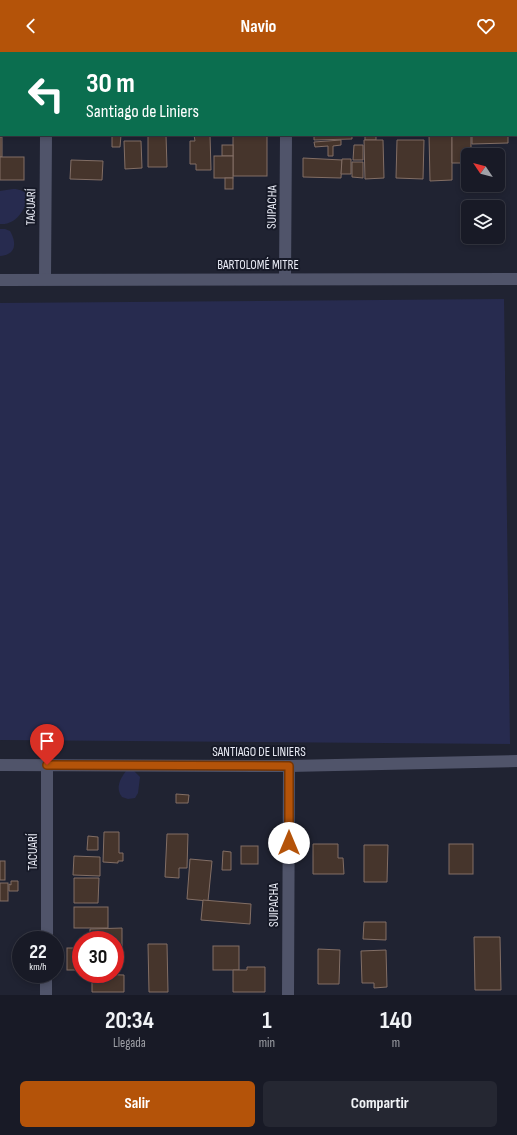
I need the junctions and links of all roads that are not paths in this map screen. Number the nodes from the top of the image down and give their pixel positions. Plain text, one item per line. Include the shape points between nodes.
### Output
1 (46, 136) edge
2 (286, 136) edge
3 (45, 279) junction
4 (285, 279) junction
5 (517, 279) edge
6 (0, 280) edge
7 (517, 761) edge
8 (0, 765) edge
9 (47, 765) junction
10 (289, 766) junction
11 (47, 931) edge
12 (46, 983) edge
13 (46, 995) edge
14 (288, 995) edge

1 - 3 street, TACUARÍ
2 - 4 street, SUIPACHA
3 - 4 street, BARTOLOMÉ MITRE
3 - 6 street, BARTOLOMÉ MITRE
4 - 5 street, BARTOLOMÉ MITRE
7 - 10 street, SANTIAGO DE LINIERS
8 - 9 street, SANTIAGO DE LINIERS
9 - 10 street, SANTIAGO DE LINIERS
9 - 11 street, TACUARÍ
10 - 14 street, SUIPACHA
12 - 13 street

